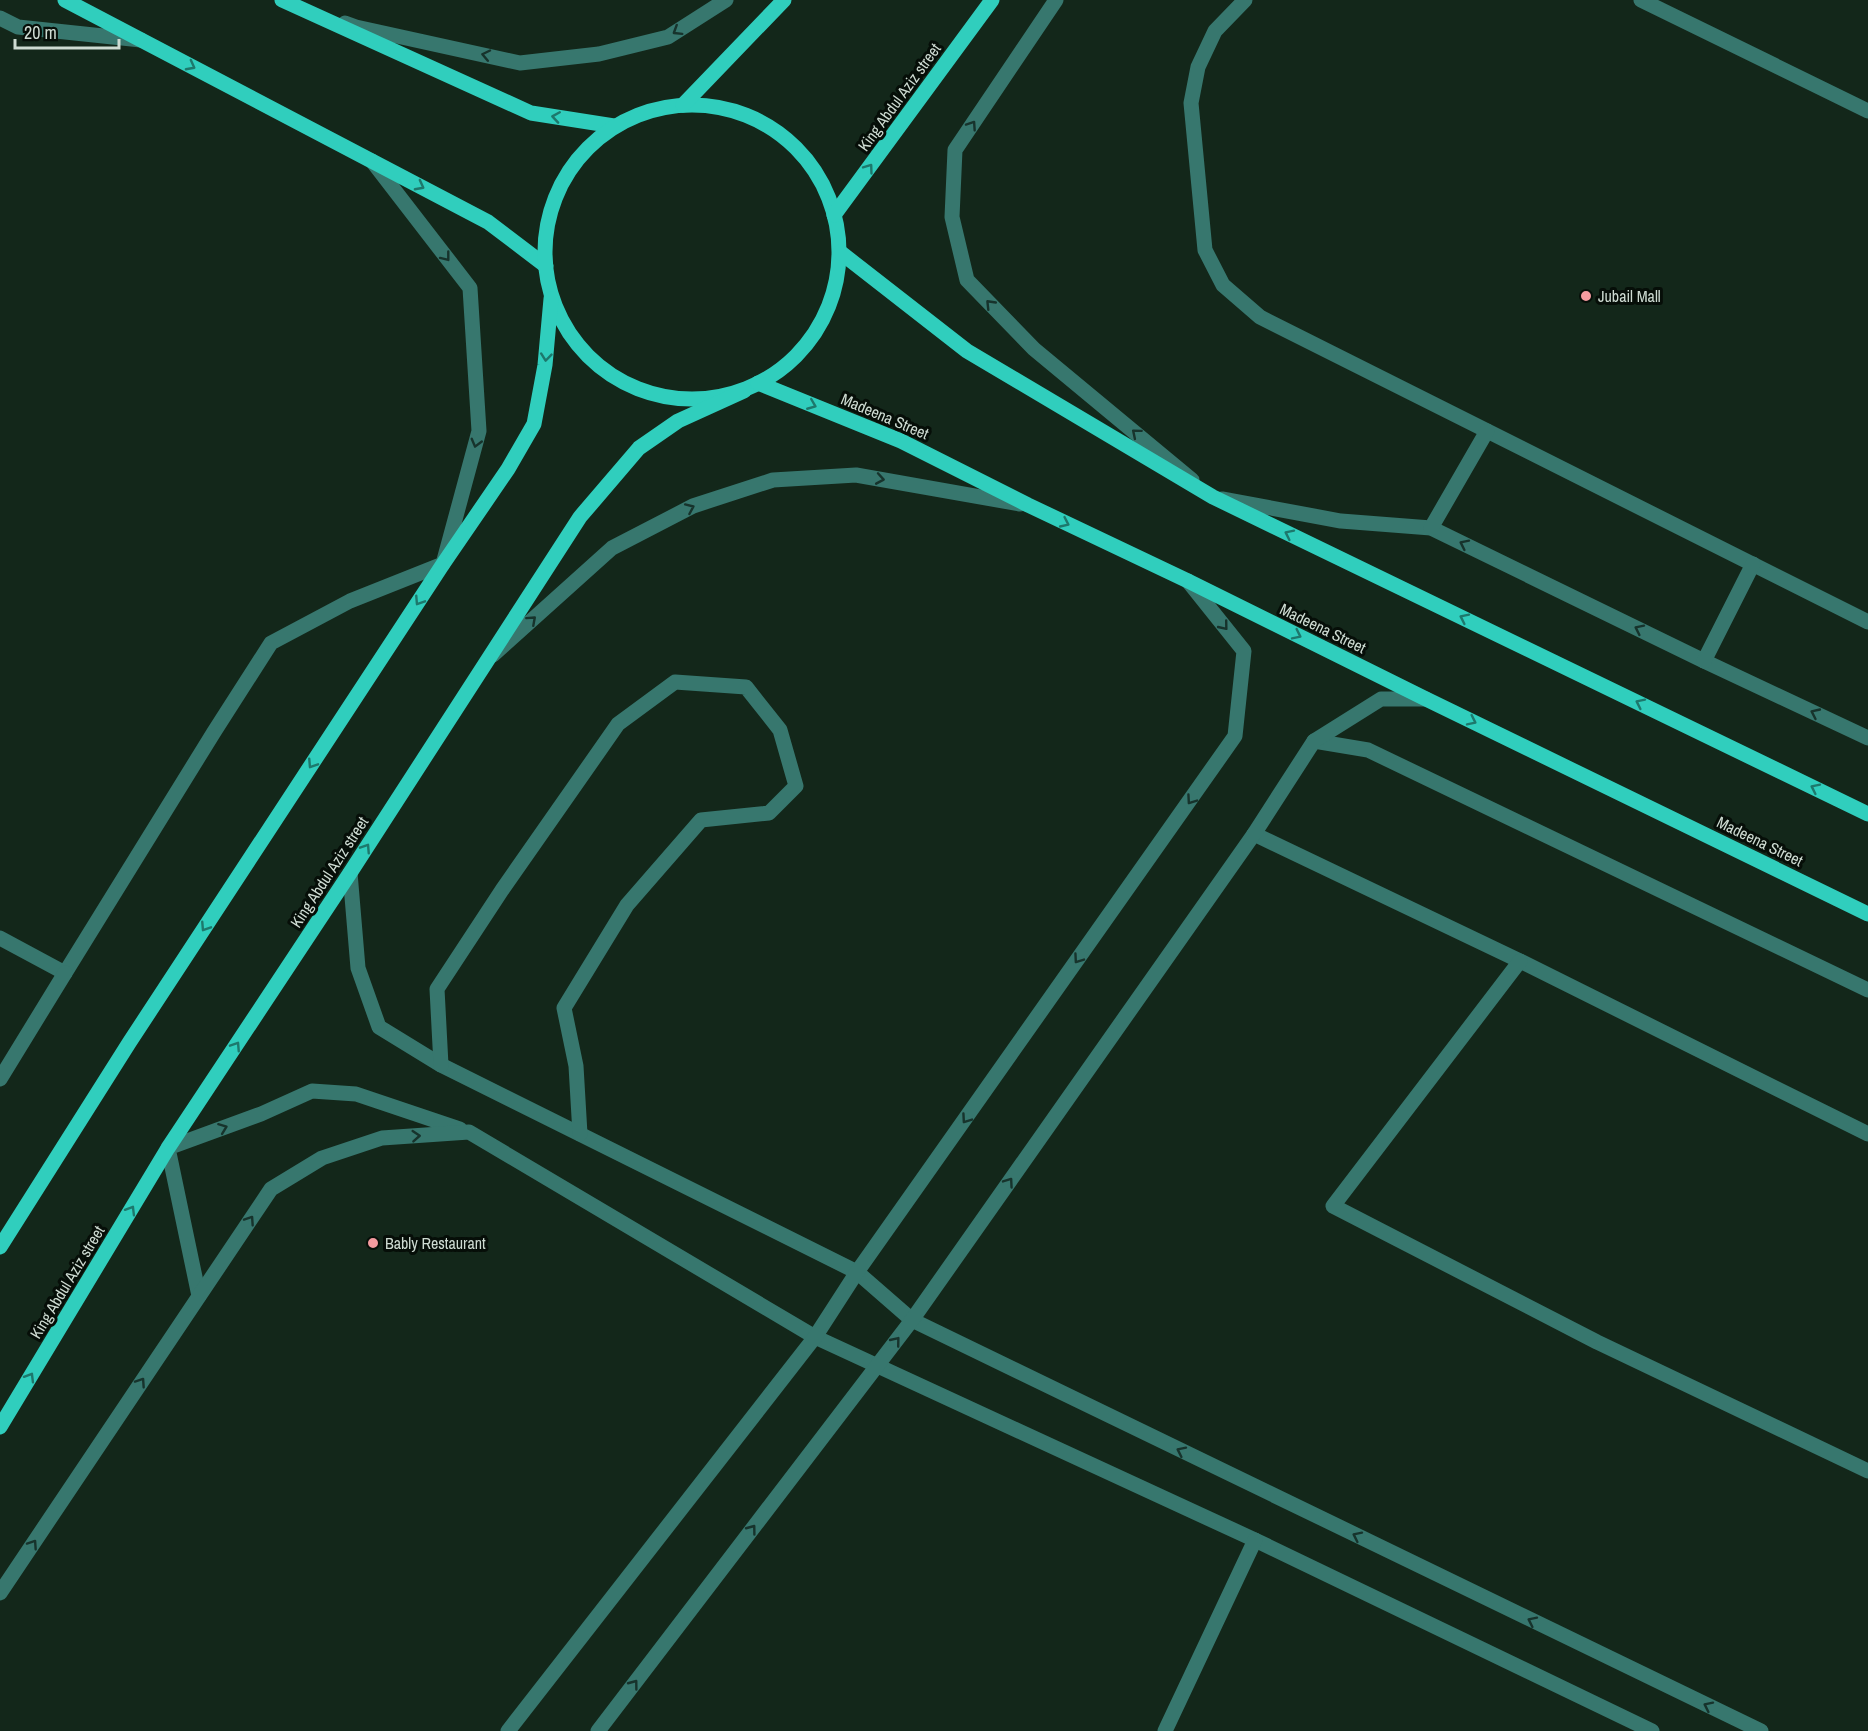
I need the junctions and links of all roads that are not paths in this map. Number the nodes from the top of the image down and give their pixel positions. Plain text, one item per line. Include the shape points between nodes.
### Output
1 (65, 0) edge
2 (284, 0) edge
3 (726, 0) edge
4 (784, 0) edge
5 (992, 0) edge
6 (1056, 0) edge
7 (1245, 0) edge
8 (1641, 0) edge
9 (0, 18) edge
10 (141, 40) junction
11 (683, 105) junction
12 (1868, 111) edge
13 (614, 126) junction
14 (372, 161) junction
15 (834, 215) junction
16 (840, 252) junction
17 (546, 266) junction
18 (551, 299) junction
19 (758, 383) junction
20 (744, 391) junction
21 (1487, 431) junction
22 (1214, 497) junction
23 (1028, 505) junction
24 (1431, 528) junction
25 (443, 564) junction
26 (1753, 564) junction
27 (1188, 581) junction
28 (1868, 622) edge
29 (489, 659) junction
30 (1704, 661) junction
31 (1426, 699) junction
32 (1868, 738) edge
33 (1314, 741) junction
34 (1868, 814) edge
35 (1254, 834) junction
36 (350, 873) junction
37 (1868, 914) edge
38 (0, 938) edge
39 (1520, 961) junction
40 (65, 973) junction
41 (1868, 990) edge
42 (441, 1065) junction
43 (0, 1079) edge
44 (469, 1132) junction
45 (580, 1134) junction
46 (1868, 1134) edge
47 (168, 1148) junction
48 (0, 1247) edge
49 (857, 1272) junction
50 (199, 1296) junction
51 (912, 1320) junction
52 (815, 1337) junction
53 (877, 1364) junction
54 (0, 1427) edge
55 (1868, 1471) edge
56 (1255, 1540) junction
57 (0, 1593) edge
58 (508, 1731) edge
59 (598, 1731) edge
60 (1165, 1731) edge
61 (1652, 1731) edge
62 (1761, 1731) edge

1 - 10 main road
3 -> 2 street via 668,37 599,54 520,63 356,27
13 -> 2 main road via 531,113
4 - 11 main road
15 -> 5 main road, King Abdul Aziz street
22 -> 6 street via 1034,349 967,280 952,217 955,150
7 - 21 street via 1215,31 1198,67 1191,103 1205,250 1223,285 1260,317
8 - 12 street
9 - 10 street via 18,27
10 -> 14 main road
11 - 13 main road via 651,109
11 - 15 main road via 741,112 781,134 813,166
13 - 17 main road via 573,162 550,205 543,252
14 -> 17 main road via 488,222
14 -> 25 street via 470,288 479,431
15 - 16 main road
16 - 19 main road via 834,297 814,337 783,369
16 - 22 main road via 967,351
17 - 18 main road
18 - 20 main road via 573,341 607,374 650,394 697,400
18 -> 25 main road via 534,424
19 - 20 main road
19 -> 23 main road, Madeena Street via 901,441
20 - 29 main road, King Abdul Aziz street via 678,421 639,448 580,517
21 - 24 street
21 - 26 street
22 - 24 street via 1341,521
34 -> 22 main road
23 -> 27 main road, Madeena Street
29 -> 23 street via 612,548 693,506 773,480 856,475
30 -> 24 street
25 - 40 street via 350,602 271,643
25 -> 48 main road
26 - 28 street
26 - 30 street
27 -> 31 main road, Madeena Street
27 -> 49 street via 1244,651 1235,736
36 -> 29 main road, King Abdul Aziz street
32 -> 30 street
31 - 33 street via 1381,699
31 -> 37 main road, Madeena Street
33 - 35 street
33 - 41 street via 1368,750
35 - 39 street
51 -> 35 street
36 - 42 street via 358,968 379,1027
47 -> 36 main road, King Abdul Aziz street
38 - 40 street
39 - 46 street
39 - 55 street via 1333,1206 1597,1342
40 - 43 street
42 - 45 street
42 - 45 street via 437,989 618,724 675,682 746,687 780,730 796,786 769,813 701,820 621,915 564,1008 576,1066
47 -> 44 street via 312,1091 356,1094
50 -> 44 street via 271,1189 322,1158 381,1138
44 - 52 street
45 - 49 street
47 - 50 street
54 -> 47 main road, King Abdul Aziz street
49 - 51 street
49 - 52 street
57 -> 50 street
53 -> 51 street
62 -> 51 street
52 - 53 street
52 - 58 street
53 - 56 street
59 -> 53 street
56 - 60 street
56 - 61 street

